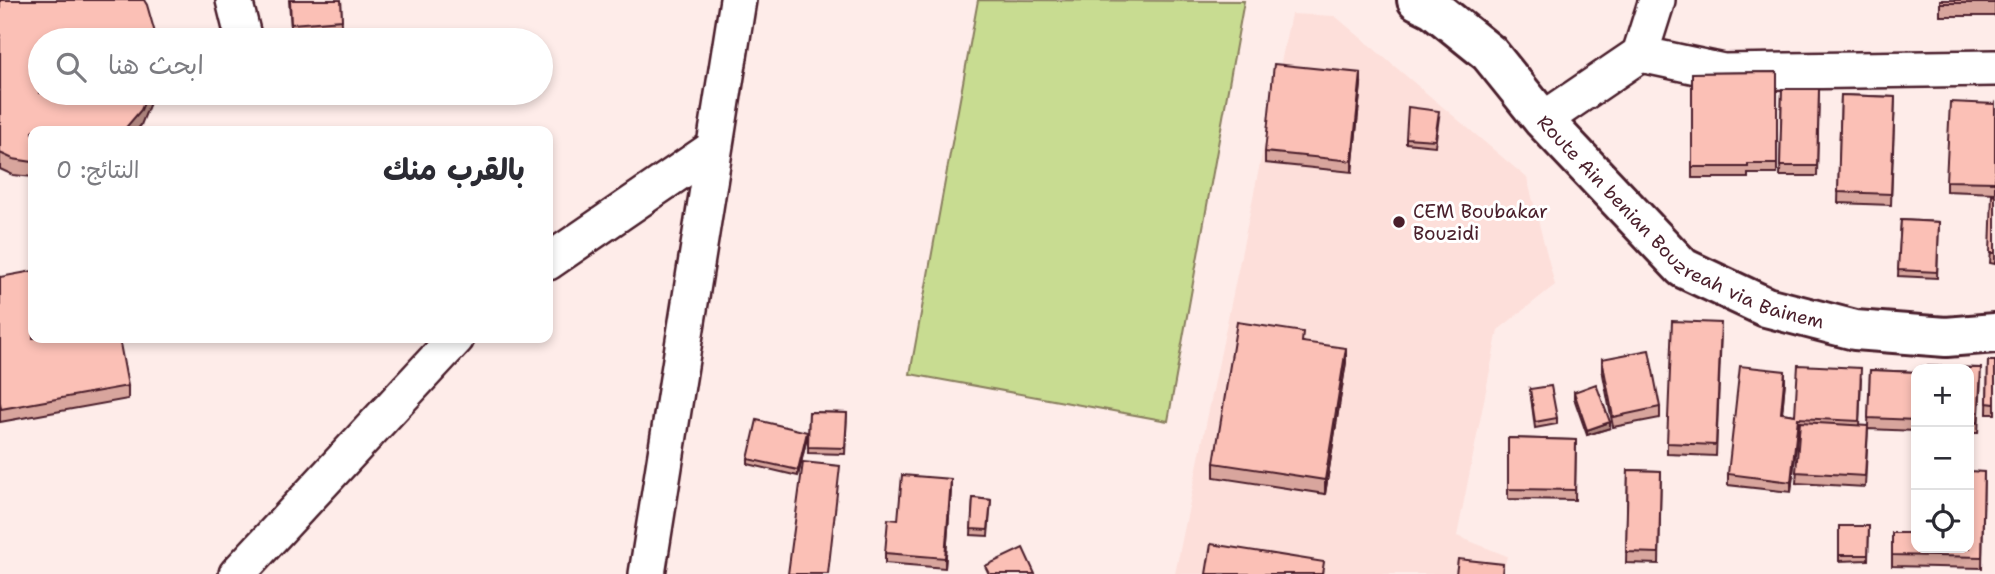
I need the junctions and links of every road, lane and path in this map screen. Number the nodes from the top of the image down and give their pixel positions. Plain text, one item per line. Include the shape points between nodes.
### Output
1 (234, 0) edge
2 (738, 0) edge
3 (1417, 0) edge
4 (1657, 0) edge
5 (241, 28) edge
6 (1640, 54) junction
7 (1995, 68) edge
8 (1542, 121) junction
9 (714, 148) junction
10 (553, 259) edge
11 (1995, 333) edge
12 (451, 343) edge
13 (237, 574) edge
14 (647, 574) edge

1 - 5 street
2 - 9 street
3 - 8 main road, Route Ain benian Bouzreah via Bainem via 1489,53
4 - 6 street
6 - 7 street via 1724,72
6 - 8 street
8 - 11 main road, Route Ain benian Bouzreah via Bainem via 1684,268 1766,307 1855,330 1946,337
9 - 10 street
9 - 14 street
12 - 13 street

